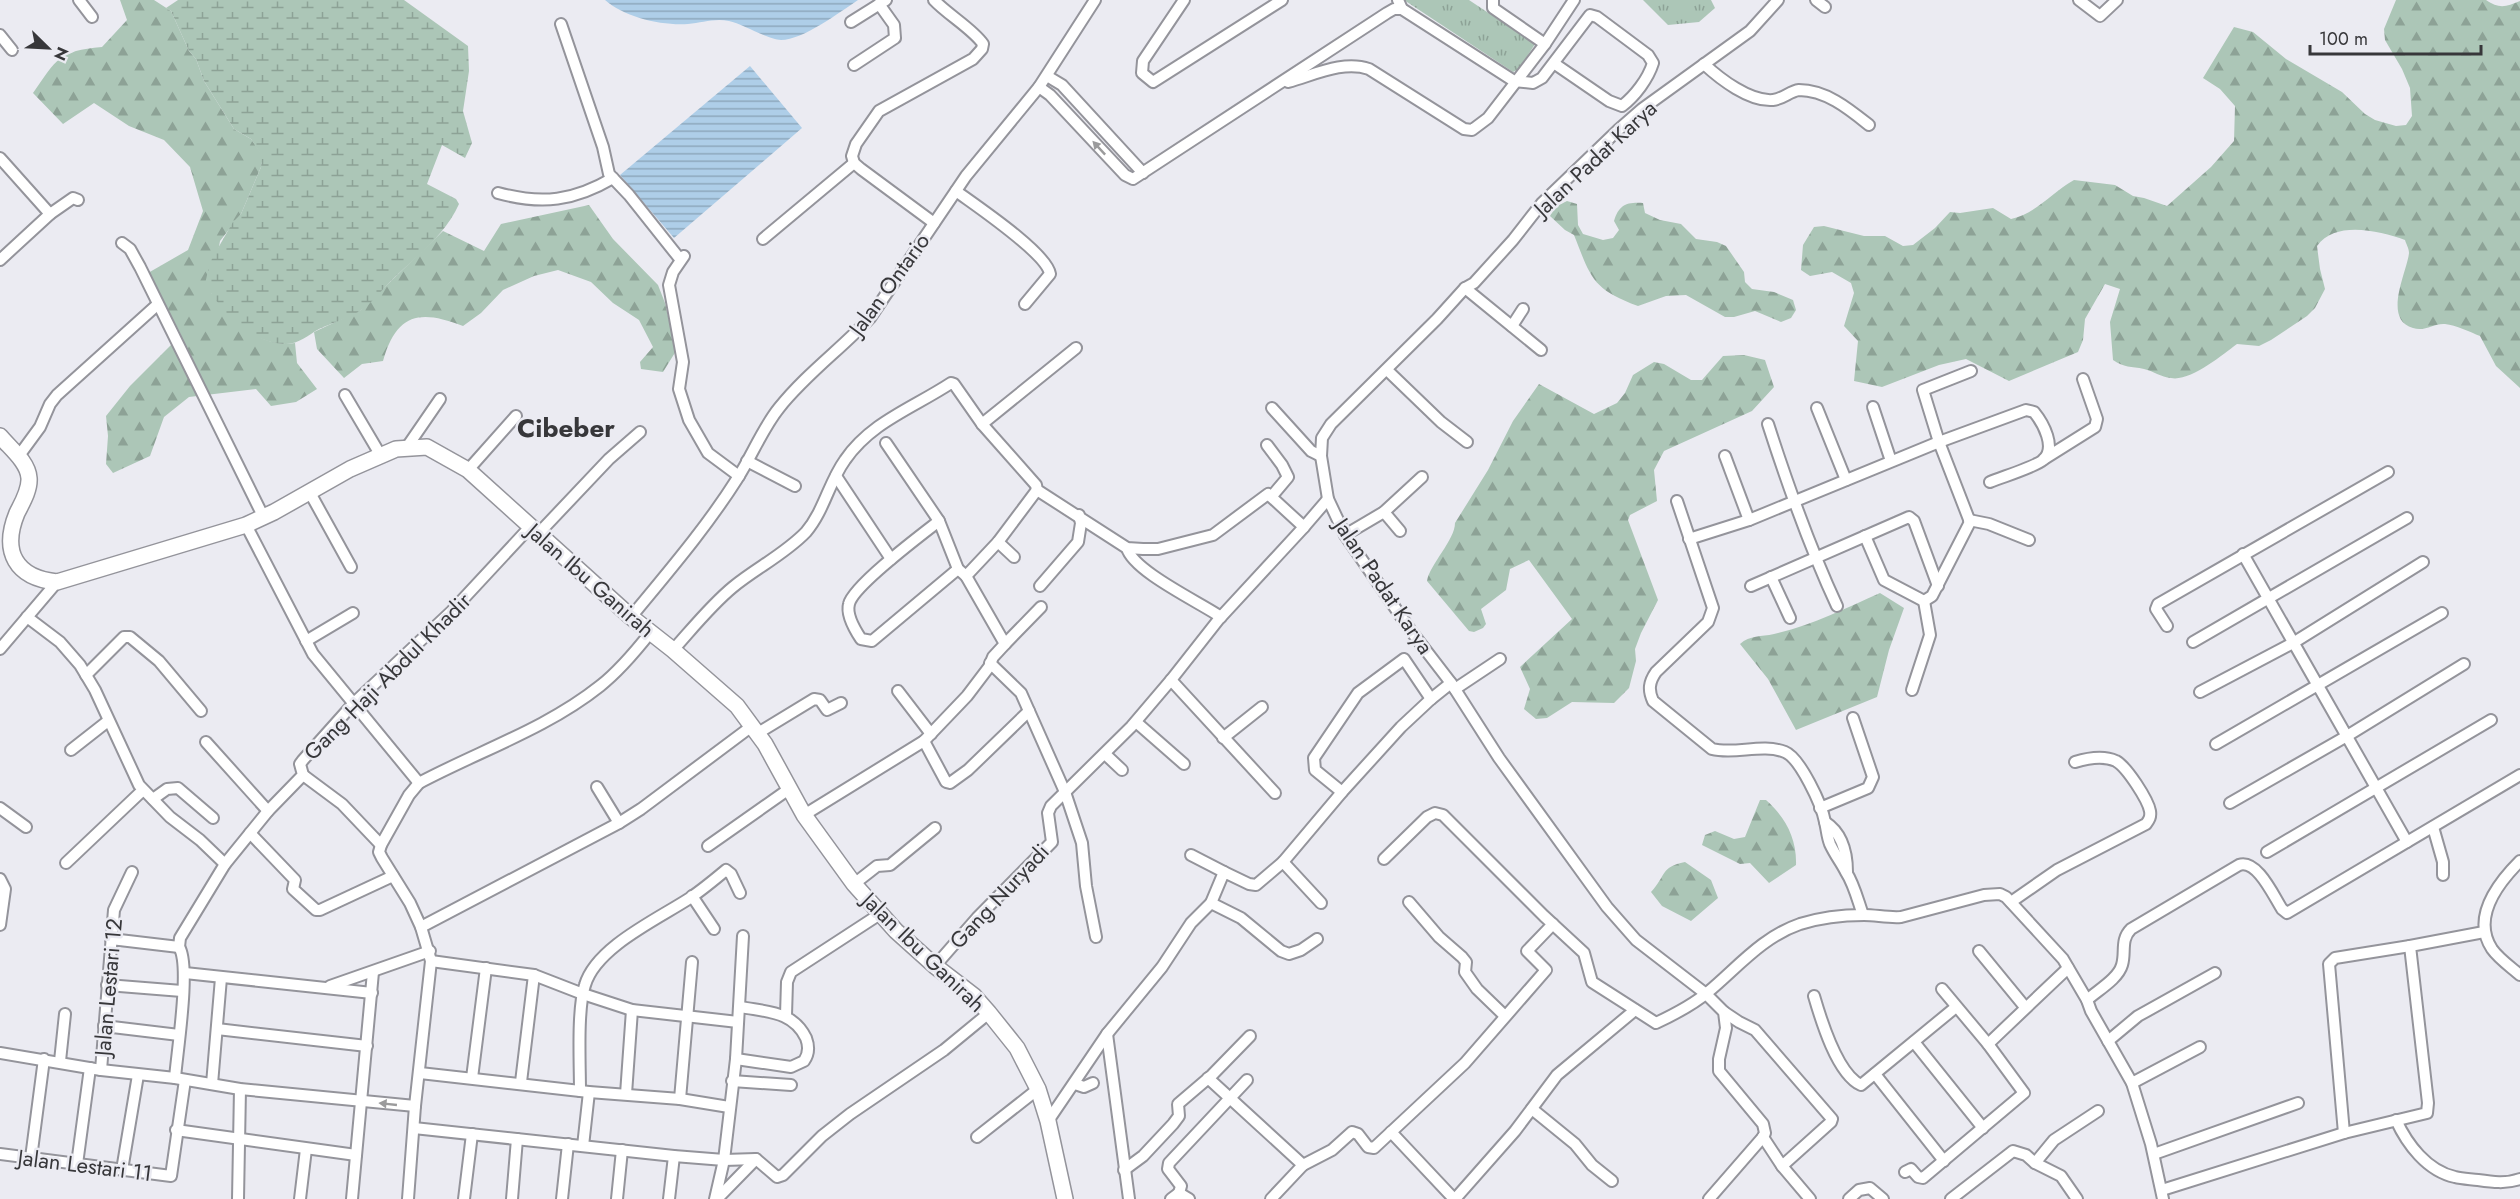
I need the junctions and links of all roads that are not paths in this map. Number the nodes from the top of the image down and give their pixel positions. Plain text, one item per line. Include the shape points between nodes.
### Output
1 (79, 0) edge
2 (934, 0) edge
3 (1095, 0) edge
4 (1184, 0) edge
5 (1282, 0) edge
6 (1493, 0) edge
7 (1574, 0) edge
8 (1778, 0) edge
9 (2079, 0) edge
10 (2117, 0) edge
11 (882, 2) edge
12 (1400, 4) edge
13 (92, 17) dead end
14 (851, 22) dead end
15 (561, 24) dead end
16 (0, 35) edge
17 (1545, 44) junction
18 (12, 50) dead end
19 (1555, 63) junction
20 (854, 64) dead end
21 (1704, 64) junction
22 (1047, 76) junction
23 (1514, 81) junction
24 (1276, 85) junction
25 (1040, 87) junction
26 (1869, 125) dead end
27 (0, 158) edge
28 (854, 163) junction
29 (1143, 173) junction
30 (613, 178) junction
31 (956, 191) junction
32 (498, 193) dead end
33 (78, 200) dead end
34 (50, 214) junction
35 (934, 223) junction
36 (763, 239) dead end
37 (122, 243) dead end
38 (0, 260) edge
39 (1465, 288) junction
40 (1025, 304) dead end
41 (157, 305) junction
42 (1523, 309) dead end
43 (1512, 326) junction
44 (1076, 348) dead end
45 (1541, 350) dead end
46 (1387, 370) junction
47 (1971, 371) dead end
48 (2083, 379) dead end
49 (345, 395) dead end
50 (440, 399) dead end
51 (1873, 407) dead end
52 (1272, 408) dead end
53 (1817, 408) dead end
54 (516, 416) dead end
55 (1768, 423) dead end
56 (982, 424) junction
57 (640, 432) dead end
58 (0, 436) edge
59 (1467, 442) dead end
60 (1939, 442) junction
61 (886, 443) dead end
62 (1267, 445) dead end
63 (406, 447) junction
64 (381, 456) junction
65 (1321, 456) junction
66 (1725, 456) dead end
67 (18, 457) junction
68 (2044, 460) junction
69 (747, 461) junction
70 (1891, 462) junction
71 (468, 470) junction
72 (2388, 472) dead end
73 (739, 476) junction
74 (836, 476) junction
75 (1422, 477) dead end
76 (1846, 480) junction
77 (1990, 482) dead end
78 (795, 486) dead end
79 (1037, 490) junction
80 (309, 491) junction
81 (1272, 496) junction
82 (1329, 499) junction
83 (1677, 501) dead end
84 (1793, 501) junction
85 (1384, 512) junction
86 (1078, 515) junction
87 (264, 518) junction
88 (2407, 518) dead end
89 (939, 520) junction
90 (1749, 520) junction
91 (1969, 520) junction
92 (246, 525) junction
93 (1304, 527) junction
94 (534, 530) junction
95 (1400, 531) dead end
96 (1345, 535) junction
97 (1865, 536) junction
98 (1689, 539) junction
99 (2029, 540) dead end
100 (998, 542) junction
101 (1127, 548) junction
102 (2243, 554) junction
103 (1014, 557) dead end
104 (1814, 557) junction
105 (891, 560) junction
106 (2423, 562) dead end
107 (351, 567) dead end
108 (962, 573) junction
109 (1771, 576) junction
110 (57, 582) junction
111 (1040, 586) dead end
112 (1751, 586) dead end
113 (1938, 586) junction
114 (2268, 598) junction
115 (1924, 601) junction
116 (1837, 606) dead end
117 (1041, 607) dead end
118 (354, 613) dead end
119 (2442, 613) dead end
120 (27, 617) junction
121 (631, 617) junction
122 (1221, 617) junction
123 (1790, 618) dead end
124 (2167, 626) dead end
125 (650, 633) junction
126 (306, 641) junction
127 (2193, 642) dead end
128 (2293, 643) junction
129 (1005, 645) junction
130 (1422, 645) junction
131 (0, 649) edge
132 (673, 650) junction
133 (1500, 658) dead end
134 (1404, 659) junction
135 (990, 663) junction
136 (2464, 664) dead end
137 (86, 675) junction
138 (1171, 680) junction
139 (2318, 685) junction
140 (1453, 686) junction
141 (1912, 690) dead end
142 (898, 691) dead end
143 (2200, 692) dead end
144 (1431, 699) junction
145 (841, 703) dead end
146 (353, 704) junction
147 (1262, 707) dead end
148 (201, 711) dead end
149 (1029, 711) junction
150 (1852, 718) dead end
151 (2491, 720) dead end
152 (108, 721) junction
153 (1136, 722) junction
154 (755, 729) junction
155 (2347, 736) junction
156 (927, 737) junction
157 (1223, 738) junction
158 (206, 742) dead end
159 (2216, 744) dead end
160 (70, 750) dead end
161 (1105, 754) junction
162 (2075, 762) dead end
163 (1184, 764) dead end
164 (1122, 770) dead end
165 (2520, 775) edge
166 (303, 776) junction
167 (419, 783) junction
168 (597, 787) dead end
169 (789, 789) junction
170 (2378, 789) junction
171 (143, 790) junction
172 (1065, 792) junction
173 (1342, 792) junction
174 (1275, 794) dead end
175 (153, 799) junction
176 (2230, 803) dead end
177 (0, 808) edge
178 (1820, 808) junction
179 (268, 811) junction
180 (804, 815) junction
181 (213, 818) dead end
182 (619, 823) junction
183 (26, 827) dead end
184 (2433, 827) junction
185 (935, 828) dead end
186 (250, 833) junction
187 (2407, 842) junction
188 (381, 845) junction
189 (708, 846) dead end
190 (2266, 852) dead end
191 (1191, 855) dead end
192 (1384, 859) dead end
193 (2520, 861) edge
194 (1283, 862) junction
195 (66, 863) dead end
196 (225, 864) junction
197 (132, 872) dead end
198 (1224, 872) junction
199 (2443, 875) dead end
200 (393, 876) junction
201 (0, 879) edge
202 (854, 884) junction
203 (740, 893) dead end
204 (692, 896) junction
205 (1409, 902) dead end
206 (2011, 902) junction
207 (1211, 903) junction
208 (1321, 903) dead end
209 (880, 914) junction
210 (1863, 915) junction
211 (1553, 924) junction
212 (0, 925) edge
213 (421, 927) junction
214 (714, 929) dead end
215 (2484, 932) junction
216 (743, 936) dead end
217 (1096, 937) dead end
218 (111, 939) junction
219 (1317, 939) dead end
220 (2410, 946) junction
221 (179, 947) junction
222 (1979, 951) dead end
223 (431, 956) junction
224 (692, 962) dead end
225 (935, 966) junction
226 (486, 968) junction
227 (2068, 968) junction
228 (373, 972) junction
229 (185, 973) junction
230 (2215, 973) dead end
231 (534, 975) junction
232 (2520, 975) edge
233 (221, 978) junction
234 (107, 985) junction
235 (326, 987) junction
236 (1942, 989) dead end
237 (182, 991) junction
238 (372, 993) junction
239 (583, 994) junction
240 (1706, 994) junction
241 (1814, 996) dead end
242 (2087, 1000) junction
243 (1956, 1006) junction
244 (741, 1007) junction
245 (2025, 1007) junction
246 (632, 1010) junction
247 (1635, 1010) junction
248 (1724, 1012) junction
249 (989, 1013) junction
250 (65, 1014) dead end
251 (786, 1015) junction
252 (687, 1016) junction
253 (1505, 1016) junction
254 (738, 1022) junction
255 (104, 1026) junction
256 (217, 1029) junction
257 (1107, 1034) junction
258 (179, 1035) junction
259 (1250, 1036) dead end
260 (2109, 1041) junction
261 (1914, 1042) junction
262 (1988, 1044) junction
263 (367, 1046) junction
264 (2200, 1047) dead end
265 (0, 1053) edge
266 (44, 1059) junction
267 (736, 1059) junction
268 (60, 1061) junction
269 (90, 1068) junction
270 (101, 1070) junction
271 (420, 1073) junction
272 (1875, 1074) junction
273 (138, 1075) junction
274 (472, 1078) junction
275 (1208, 1078) junction
276 (180, 1079) junction
277 (1247, 1080) dead end
278 (732, 1081) junction
279 (521, 1082) junction
280 (1093, 1083) dead end
281 (2132, 1083) junction
282 (212, 1084) junction
283 (1075, 1084) junction
284 (791, 1085) dead end
285 (240, 1089) junction
286 (1038, 1089) junction
287 (584, 1091) junction
288 (626, 1094) junction
289 (680, 1099) junction
290 (1229, 1099) junction
291 (362, 1101) junction
292 (2298, 1103) dead end
293 (415, 1106) junction
294 (729, 1107) junction
295 (1532, 1109) junction
296 (2098, 1110) dead end
297 (2396, 1120) junction
298 (1048, 1121) junction
299 (414, 1128) junction
300 (1983, 1128) junction
301 (176, 1130) junction
302 (1391, 1132) junction
303 (2344, 1133) junction
304 (472, 1134) junction
305 (977, 1137) dead end
306 (1763, 1137) junction
307 (517, 1139) junction
308 (240, 1140) junction
309 (568, 1144) junction
310 (583, 1146) junction
311 (306, 1149) junction
312 (622, 1150) junction
313 (0, 1154) edge
314 (2154, 1154) junction
315 (356, 1155) junction
316 (674, 1156) junction
317 (31, 1158) junction
318 (756, 1159) junction
319 (724, 1160) junction
320 (1944, 1161) junction
321 (2035, 1163) junction
322 (77, 1164) junction
323 (1303, 1166) junction
324 (1782, 1166) junction
325 (122, 1170) junction
326 (1124, 1170) junction
327 (1905, 1172) dead end
328 (2520, 1179) edge
329 (1612, 1181) dead end
330 (2163, 1195) edge
331 (1180, 1197) edge
332 (238, 1199) edge
333 (300, 1199) edge
334 (352, 1199) edge
335 (408, 1199) edge
336 (464, 1199) edge
337 (512, 1199) edge
338 (562, 1199) edge
339 (617, 1199) edge
340 (669, 1199) edge
341 (716, 1199) edge
342 (1065, 1199) edge
343 (1129, 1199) edge
344 (1271, 1199) edge
345 (1455, 1199) edge
346 (1708, 1199) edge
347 (1810, 1199) edge
348 (1849, 1199) edge
349 (1883, 1199) edge
350 (1951, 1199) edge
351 (2077, 1199) edge

1 - 13 street
2 - 28 street via 979,38 982,49 973,59 879,111 856,144
3 - 22 street, Jalan Ontario
4 - 5 street via 1143,61 1142,73 1153,82
6 - 17 street via 1492,8
7 - 17 street
8 - 21 street, Jalan Padat Karya via 1750,31
9 - 10 street via 2100,16
11 - 14 street
11 - 20 street via 894,25 895,38
12 - 23 street
12 - 24 street
15 - 30 street
16 - 18 street
17 - 23 street
19 - 19 street via 1590,15 1648,55 1653,63 1650,73 1622,106
19 - 23 street via 1539,81
21 - 26 street via 1722,80 1756,97 1774,100 1803,91 1838,102
21 - 39 street, Jalan Padat Karya via 1618,130 1542,203 1513,240
22 - 25 street, Jalan Ontario
22 - 29 street via 1062,85
23 - 24 street via 1488,118 1472,130 1464,129 1361,66 1348,65
24 - 29 street
29 -> 25 street via 1133,179 1125,176
25 - 31 street, Jalan Ontario
27 - 34 street
28 - 35 street
28 - 36 street
30 - 32 street via 561,199
30 - 73 street via 682,258 669,285 683,362 680,389 689,420 708,453
31 - 35 street, Jalan Ontario
31 - 40 street via 1030,247 1048,267 1050,274
33 - 34 street via 73,198
34 - 38 street
35 - 69 street, Jalan Ontario via 870,318 794,389
37 - 41 street via 130,249
39 - 43 street
39 - 46 street, Jalan Padat Karya
41 - 67 street via 57,395
41 - 87 street
42 - 43 street
43 - 45 street
44 - 56 street
46 - 59 street
46 - 65 street, Jalan Padat Karya via 1331,424 1322,438
47 - 60 street via 1923,390
48 - 68 street via 2097,419 2095,427
49 - 64 street
50 - 63 street
51 - 70 street
52 - 65 street via 1311,451
53 - 76 street
54 - 71 street
55 - 84 street
56 - 74 street via 951,383 861,439
56 - 79 street
57 - 94 street, Gang Haji Abdul Khadir
58 - 67 main road
60 - 68 street via 2026,410 2034,412 2048,436
60 - 70 street
60 - 91 street
61 - 89 street
62 - 81 street via 1288,477
63 - 64 main road, Jalan Ibu Ganirah
63 - 71 main road, Jalan Ibu Ganirah via 427,447
64 - 80 main road, Jalan Ibu Ganirah
65 - 82 street, Jalan Padat Karya
66 - 90 street
67 - 110 main road via 27,470 29,482 13,526 13,553 17,565 28,575 40,581
68 - 77 street
69 - 73 street, Jalan Ontario
69 - 78 street
70 - 76 street
71 - 94 main road, Jalan Ibu Ganirah
72 - 102 street
73 - 121 street, Jalan Ontario via 699,536
74 - 105 street
74 - 132 street via 806,531 732,588
75 - 85 street
76 - 84 street
79 - 86 street
79 - 100 street
80 - 87 main road, Jalan Ibu Ganirah
80 - 107 street
81 - 93 street
81 - 101 street via 1268,494 1213,535 1158,549
82 - 93 street, Gang Nuryadi
82 - 96 street, Jalan Padat Karya
83 - 98 street
84 - 90 street
84 - 104 street
85 - 95 street
85 - 96 street
86 - 101 street
86 - 111 street via 1078,543
87 - 92 main road, Jalan Ibu Ganirah
88 - 114 street
89 - 105 street
89 - 108 street
90 - 98 street
91 - 99 street
91 - 113 street
92 - 110 main road, Jalan Ibu Ganirah
92 - 126 street
93 - 122 street, Gang Nuryadi
94 - 121 main road, Jalan Ibu Ganirah
94 - 146 street, Gang Haji Abdul Khadir
96 - 130 street, Jalan Padat Karya
97 - 104 street
97 - 113 street via 1911,518
97 - 115 street via 1884,580
98 - 178 street via 1712,615 1651,679 1653,701 1712,749 1772,749 1795,757
100 - 103 street
100 - 108 street
101 - 122 street via 1132,560 1160,581
102 - 114 street
102 - 124 street via 2158,604 2156,609
104 - 109 street
104 - 116 street
105 - 108 street via 849,602 849,613 861,639 872,640
106 - 128 street
108 - 129 street
109 - 112 street
109 - 123 street
110 - 120 street
113 - 115 street
114 - 127 street
114 - 128 street
115 - 141 street via 1930,635
117 - 129 street
118 - 126 street
119 - 139 street
120 - 131 street
120 - 137 street via 60,642
121 - 125 main road, Jalan Ibu Ganirah
122 - 138 street, Gang Nuryadi
125 - 132 main road, Jalan Ibu Ganirah
125 - 167 street via 602,685 582,700 528,731
126 - 146 street
128 - 139 street
128 - 143 street
129 - 135 street
130 - 134 street
130 - 140 street, Jalan Padat Karya
132 - 154 main road, Jalan Ibu Ganirah via 719,688
133 - 140 street
134 - 144 street
134 - 173 street via 1358,693 1314,758 1315,770
135 - 149 street via 1017,688
135 - 156 street via 972,690
136 - 155 street
137 - 148 street via 124,637 130,637 159,661
137 - 152 street
138 - 153 street, Gang Nuryadi
138 - 157 street
139 - 155 street
139 - 159 street
140 - 144 street
140 - 240 street, Jalan Padat Karya via 1499,758 1606,907 1636,940
142 - 156 street
144 - 173 street
145 - 154 street via 827,710 820,700 814,699
146 - 166 street, Gang Haji Abdul Khadir via 300,764
146 - 167 street
147 - 157 street
149 - 156 street via 950,783 946,782
149 - 172 street
150 - 178 street via 1872,783
151 - 170 street
152 - 160 street
152 - 171 street
153 - 161 street, Gang Nuryadi
153 - 163 street
154 - 169 main road, Jalan Ibu Ganirah
154 - 182 street
155 - 170 street
155 - 176 street
156 - 180 street
157 - 174 street
158 - 179 street
161 - 164 street
161 - 172 street, Gang Nuryadi
162 - 206 street via 2104,758 2124,767 2150,808 2149,821 2056,870
165 - 184 street
166 - 179 street, Gang Haji Abdul Khadir
166 - 188 street via 342,804
167 - 188 street
168 - 182 street
169 - 180 main road, Jalan Ibu Ganirah
169 - 189 street
170 - 187 street
170 - 190 street
171 - 175 street
171 - 195 street
172 - 217 street via 1082,843
172 - 225 street, Gang Nuryadi via 1048,810 1050,844
173 - 194 street
175 - 181 street via 167,789 177,788
175 - 196 street
177 - 183 street
178 - 210 street via 1826,822 1837,831
179 - 186 street, Gang Haji Abdul Khadir
180 - 202 main road, Jalan Ibu Ganirah
182 - 213 street
184 - 187 street
184 - 199 street
185 - 202 street via 888,866 877,866
186 - 196 street, Gang Haji Abdul Khadir
186 - 200 street via 295,880 293,889 316,910
187 - 242 street via 2287,913 2254,867 2239,865 2132,928 2124,941 2118,973
188 - 200 street via 379,852
191 - 198 street
192 - 211 street via 1427,817 1443,815
193 - 215 street via 2497,886 2485,915
194 - 198 street via 1256,885
194 - 208 street
196 - 221 street, Gang Haji Abdul Khadir via 180,938
197 - 218 street, Jalan Lestari 12 via 114,910
198 - 207 street
200 - 213 street
201 - 212 street via 5,889
202 - 209 main road, Jalan Ibu Ganirah
203 - 204 street via 726,870
204 - 214 street
204 - 239 street via 610,952 594,967
205 - 253 street via 1462,957 1465,972 1477,989
206 - 210 street via 2000,894 1992,894 1901,917
206 - 227 street
207 - 219 street via 1241,918 1289,954
207 - 257 street via 1191,923 1162,967
209 - 225 main road, Jalan Ibu Ganirah
209 - 251 street via 791,972
210 - 240 street via 1820,919 1783,931 1754,950
211 - 247 street via 1584,953 1592,982
211 - 253 street via 1527,951 1546,970
213 - 223 street
215 - 220 street
215 - 232 street via 2493,951
216 - 244 street
218 - 221 street
218 - 234 street, Jalan Lestari 12
220 - 297 street via 2428,1109 2424,1115
220 - 303 street via 2335,958 2329,963
221 - 229 street via 184,955
222 - 245 street
223 - 226 street
223 - 228 street
223 - 271 street
224 - 252 street
225 - 249 main road, Jalan Ibu Ganirah
226 - 231 street
226 - 274 street
227 - 242 street
227 - 245 street
228 - 235 street
228 - 238 street
229 - 233 street
229 - 237 street
230 - 260 street via 2138,1016
231 - 239 street
231 - 279 street
233 - 235 street
233 - 256 street
234 - 237 street
234 - 255 street, Jalan Lestari 12
235 - 238 street
236 - 243 street
237 - 258 street
238 - 263 street
239 - 246 street
239 - 287 street
240 - 247 street via 1656,1023
240 - 248 street, Jalan Padat Karya
241 - 272 street via 1831,1045 1848,1072 1861,1084
242 - 260 street
243 - 261 street
243 - 262 street
244 - 251 street
244 - 254 street
245 - 262 street
246 - 252 street
246 - 288 street
247 - 295 street via 1557,1075
248 - 306 street via 1726,1028 1719,1071 1763,1124
248 - 324 street, Jalan Padat Karya via 1755,1030 1832,1119
249 - 286 main road, Jalan Ibu Ganirah via 1017,1048
249 - 318 street via 944,1050 822,1136 783,1175 777,1177
250 - 268 street
251 - 267 street via 798,1024 807,1040 809,1048 804,1061 790,1067
252 - 254 street
252 - 289 street
253 - 302 street via 1465,1064
254 - 267 street
255 - 258 street
255 - 270 street, Jalan Lestari 12
256 - 263 street
256 - 282 street
257 - 283 street
257 - 326 street
258 - 276 street
259 - 275 street
260 - 281 street
261 - 272 street
261 - 300 street
262 - 300 street via 2024,1093
263 - 291 street
264 - 281 street
265 - 266 street
266 - 268 street
266 - 317 street
267 - 278 street
268 - 269 street
269 - 270 street
269 - 322 street
270 - 273 street
271 - 274 street
271 - 293 street
272 - 320 street
273 - 276 street
273 - 325 street
274 - 279 street
275 - 290 street
275 - 326 street via 1178,1104 1179,1116 1173,1124
276 - 282 street
276 - 301 street
277 - 290 street
278 - 284 street
278 - 294 street
279 - 287 street
280 - 283 street
281 - 314 street
282 - 285 street
283 - 298 street
285 - 291 street
285 - 308 street
286 - 298 main road, Jalan Ibu Ganirah
286 - 305 street
287 - 288 street
287 - 310 street
288 - 289 street
289 - 294 street
290 - 323 street
290 - 331 street via 1169,1163 1168,1169 1181,1186
293 -> 291 street
291 - 315 street
292 - 314 street
293 - 299 street
294 - 319 street
295 - 329 street
295 - 345 street
296 - 321 street via 2054,1140
297 - 303 street
297 - 328 street via 2413,1148 2436,1169 2454,1177 2491,1182
298 - 342 main road, Jalan Ibu Ganirah
299 - 304 street
299 - 335 street
300 - 320 street
301 - 308 street
301 - 325 street, Jalan Lestari 11 via 171,1176
302 - 323 street via 1372,1149 1352,1132 1332,1150
302 - 345 street
303 - 330 street
304 - 307 street
304 - 336 street
306 - 324 street
306 - 346 street
307 - 309 street
307 - 337 street
308 - 311 street
308 - 332 street
309 - 310 street
309 - 338 street
310 - 312 street
311 - 315 street
311 - 333 street
312 - 316 street
312 - 339 street
313 - 317 street, Jalan Lestari 11
314 - 330 street
315 - 334 street
316 - 319 street
316 - 340 street
317 - 322 street, Jalan Lestari 11
318 - 319 street
318 - 341 street
319 - 341 street
320 - 327 street via 1923,1178 1911,1169
321 - 350 street via 2013,1151
321 - 351 street via 2061,1176
322 - 325 street, Jalan Lestari 11
323 - 344 street
324 - 347 street
326 - 343 street
348 - 349 street via 1859,1190 1870,1188

